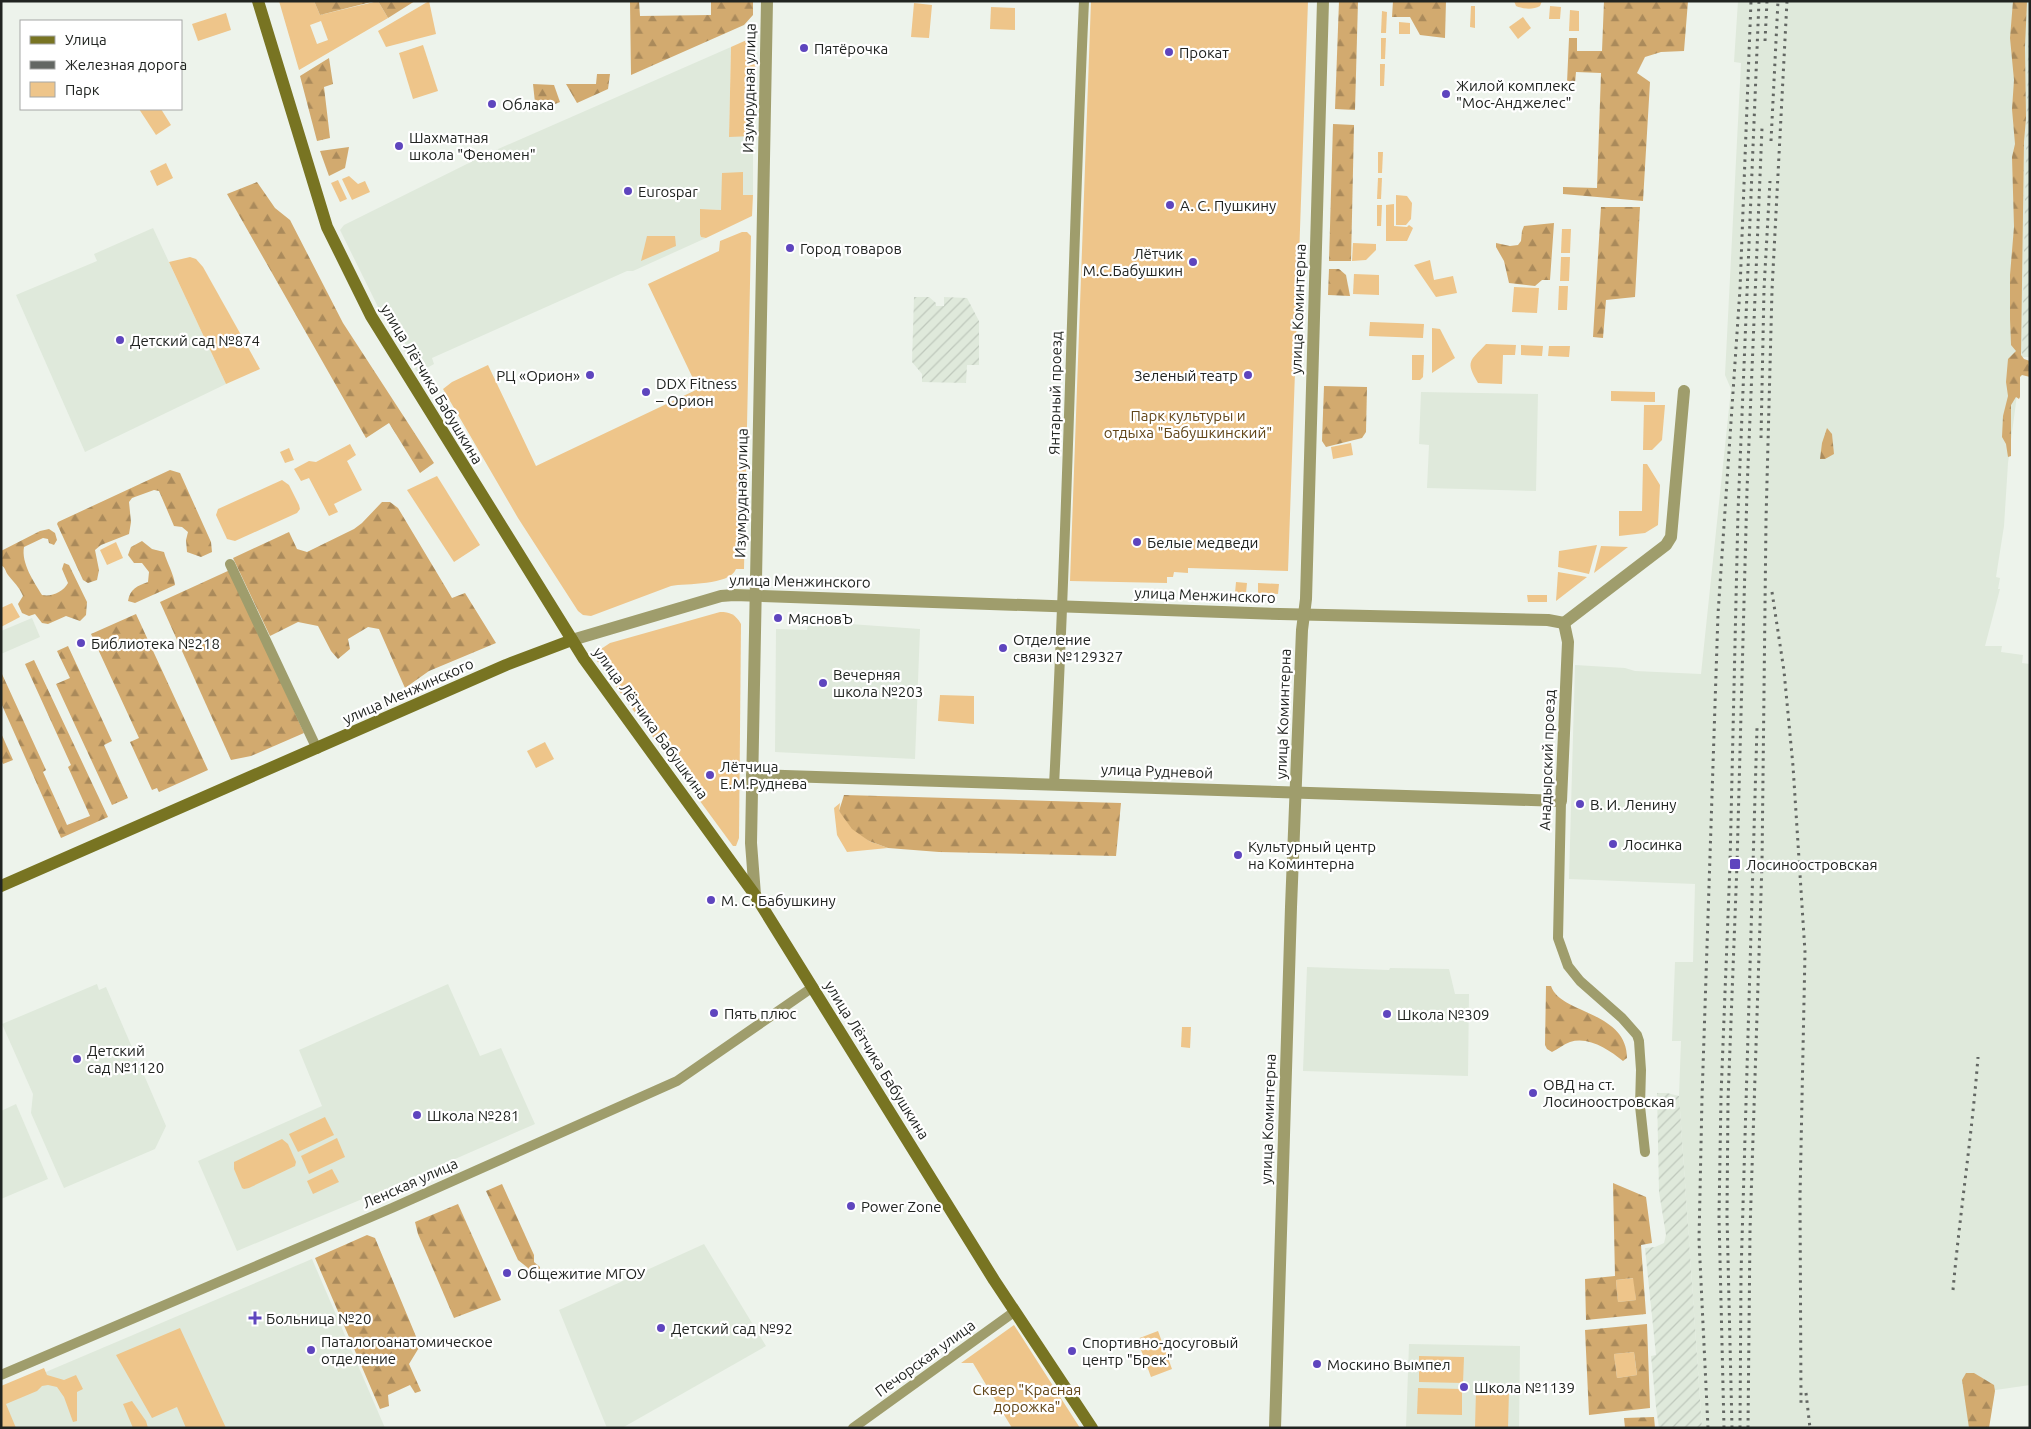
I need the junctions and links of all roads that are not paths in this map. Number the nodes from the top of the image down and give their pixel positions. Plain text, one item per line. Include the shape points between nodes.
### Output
1 (258, 1) edge
2 (767, 1) edge
3 (1084, 1) edge
4 (1323, 1) edge
5 (1684, 391) dead end
6 (230, 564) dead end
7 (756, 596) junction
8 (1063, 606) junction
9 (1303, 614) junction
10 (1564, 623) junction
11 (572, 640) junction
12 (317, 749) junction
13 (752, 775) junction
14 (1054, 785) junction
15 (1296, 792) junction
16 (1561, 801) junction
17 (1, 886) edge
18 (755, 894) junction
19 (813, 988) junction
20 (1645, 1152) dead end
21 (1014, 1312) junction
22 (1, 1375) edge
23 (852, 1428) edge
24 (1092, 1428) edge
25 (1275, 1428) edge

1 - 11 main road, улица Лётчика Бабушкина via 327,227 353,282 414,387
2 - 7 street, Изумрудная улица
3 - 8 street, Янтарный проезд
4 - 9 street, улица Коминтерна
5 - 10 street via 1671,537 1666,545
6 - 12 street
7 - 8 street, улица Менжинского
7 - 11 street, улица Менжинского via 721,596
7 - 13 street, Изумрудная улица
8 - 9 street, улица Менжинского
8 - 14 street, Янтарный проезд
9 - 10 street, улица Менжинского
9 - 15 street, улица Коминтерна
10 - 16 street, Анадырский проезд via 1568,642
11 - 12 main road, улица Менжинского via 512,662
11 - 18 main road, улица Лётчика Бабушкина
12 - 17 main road, улица Менжинского
13 - 14 street, улица Рудневой
13 - 18 street, Изумрудная улица via 751,843
14 - 15 street, улица Рудневой
15 - 16 street, улица Рудневой
15 - 25 street, улица Коминтерна
16 - 20 street, Анадырский проезд via 1558,938 1568,966 1637,1035
18 - 19 main road, улица Лётчика Бабушкина
19 - 21 main road, улица Лётчика Бабушкина
19 - 22 street, Ленская улица via 677,1081
21 - 23 street, Печорская улица
21 - 24 main road, улица Лётчика Бабушкина

